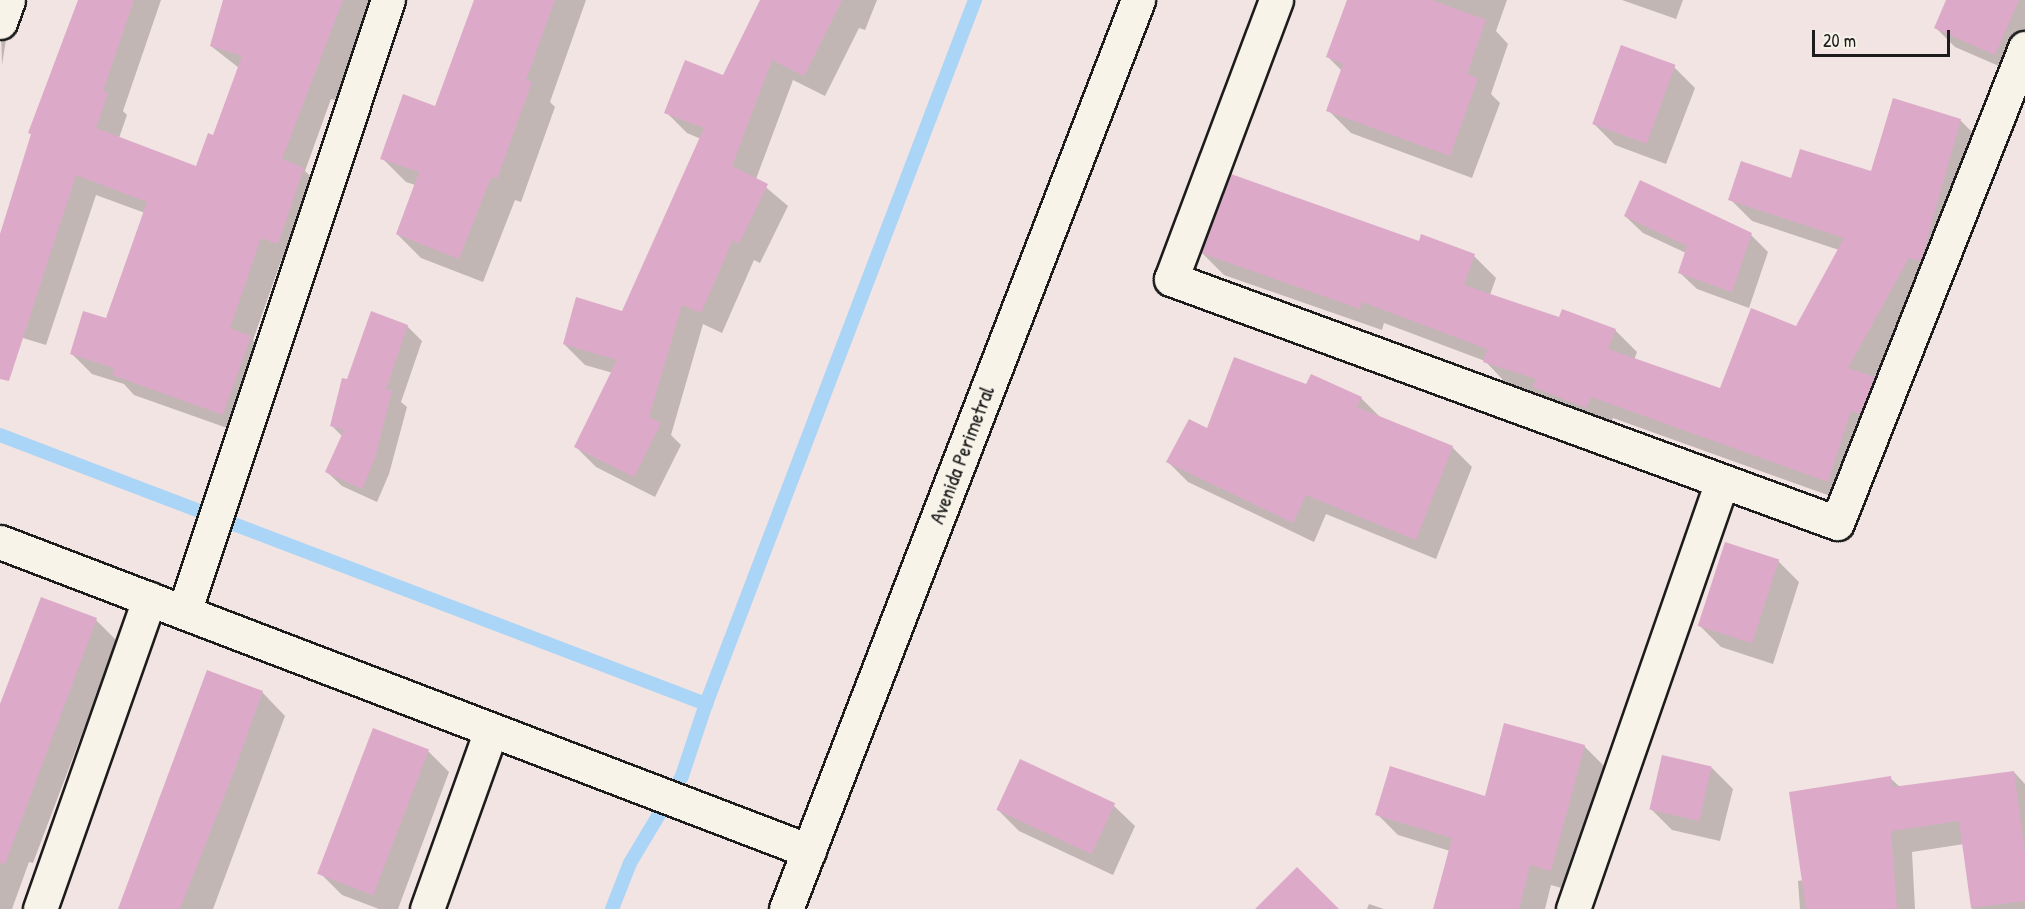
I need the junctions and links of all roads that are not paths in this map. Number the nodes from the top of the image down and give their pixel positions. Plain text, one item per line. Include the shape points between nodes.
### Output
1 (8, 0) edge
2 (388, 0) edge
3 (1138, 0) edge
4 (1276, 0) edge
5 (0, 22) edge
6 (2025, 48) edge
7 (1722, 481) junction
8 (0, 542) edge
9 (149, 599) junction
10 (188, 599) junction
11 (491, 730) junction
12 (809, 850) junction
13 (40, 909) edge
14 (427, 909) edge
15 (786, 909) edge
16 (1573, 909) edge

1 - 5 street
2 - 10 street
3 - 12 street, Avenida Perimetral
4 - 7 street via 1171,279
6 - 7 street via 1838,523
7 - 16 street
8 - 9 street
9 - 10 street
9 - 13 street
10 - 11 street
11 - 12 street
11 - 14 street
12 - 15 street, Avenida Perimetral

